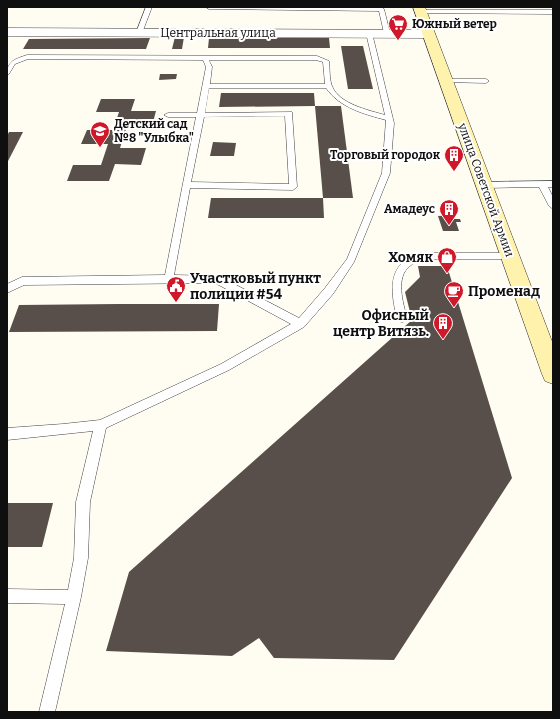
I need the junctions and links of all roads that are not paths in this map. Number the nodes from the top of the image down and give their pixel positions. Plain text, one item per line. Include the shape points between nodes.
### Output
1 (149, 7) edge
2 (209, 7) edge
3 (420, 10) edge
4 (553, 12) edge
5 (7, 32) edge
6 (139, 33) junction
7 (369, 33) junction
8 (387, 33) junction
9 (429, 34) junction
10 (206, 59) junction
11 (7, 73) edge
12 (446, 81) junction
13 (486, 81) dead end
14 (206, 86) junction
15 (329, 86) junction
16 (201, 114) junction
17 (168, 116) dead end
18 (389, 119) junction
19 (542, 184) junction
20 (553, 184) edge
21 (186, 185) junction
22 (484, 185) junction
23 (553, 206) edge
24 (510, 256) junction
25 (169, 279) junction
26 (7, 289) edge
27 (402, 318) dead end
28 (300, 324) junction
29 (553, 374) edge
30 (101, 425) junction
31 (7, 434) edge
32 (7, 596) edge
33 (74, 597) junction
34 (47, 712) edge

1 - 6 lane
2 - 8 lane via 381,9
3 - 4 lane
3 - 9 main road, улица Советской Армии
5 - 6 street, Центральная улица
6 - 7 street, Центральная улица
7 - 8 street, Центральная улица
7 - 18 lane
8 - 9 street, Центральная улица
9 - 12 main road, улица Советской Армии
10 - 11 lane via 27,57 13,63
10 - 14 lane via 209,67
10 - 15 lane via 322,59 326,61
12 - 13 lane
12 - 22 main road, улица Советской Армии
14 - 15 lane
14 - 16 lane
15 - 18 lane via 337,97 359,110
16 - 17 lane
16 - 21 lane
16 - 21 lane via 289,114 293,187
18 - 28 lane via 386,173 351,260 329,291
19 - 20 lane
19 - 22 lane
19 - 23 lane
21 - 25 lane
22 - 24 main road, улица Советской Армии
24 - 27 lane via 420,256 405,264 397,279 397,298
24 - 29 main road, улица Советской Армии
25 - 26 lane via 22,281
25 - 28 lane via 216,279
28 - 30 lane via 226,367
30 - 31 lane
30 - 33 lane via 83,502 81,558
32 - 33 lane
33 - 34 lane

